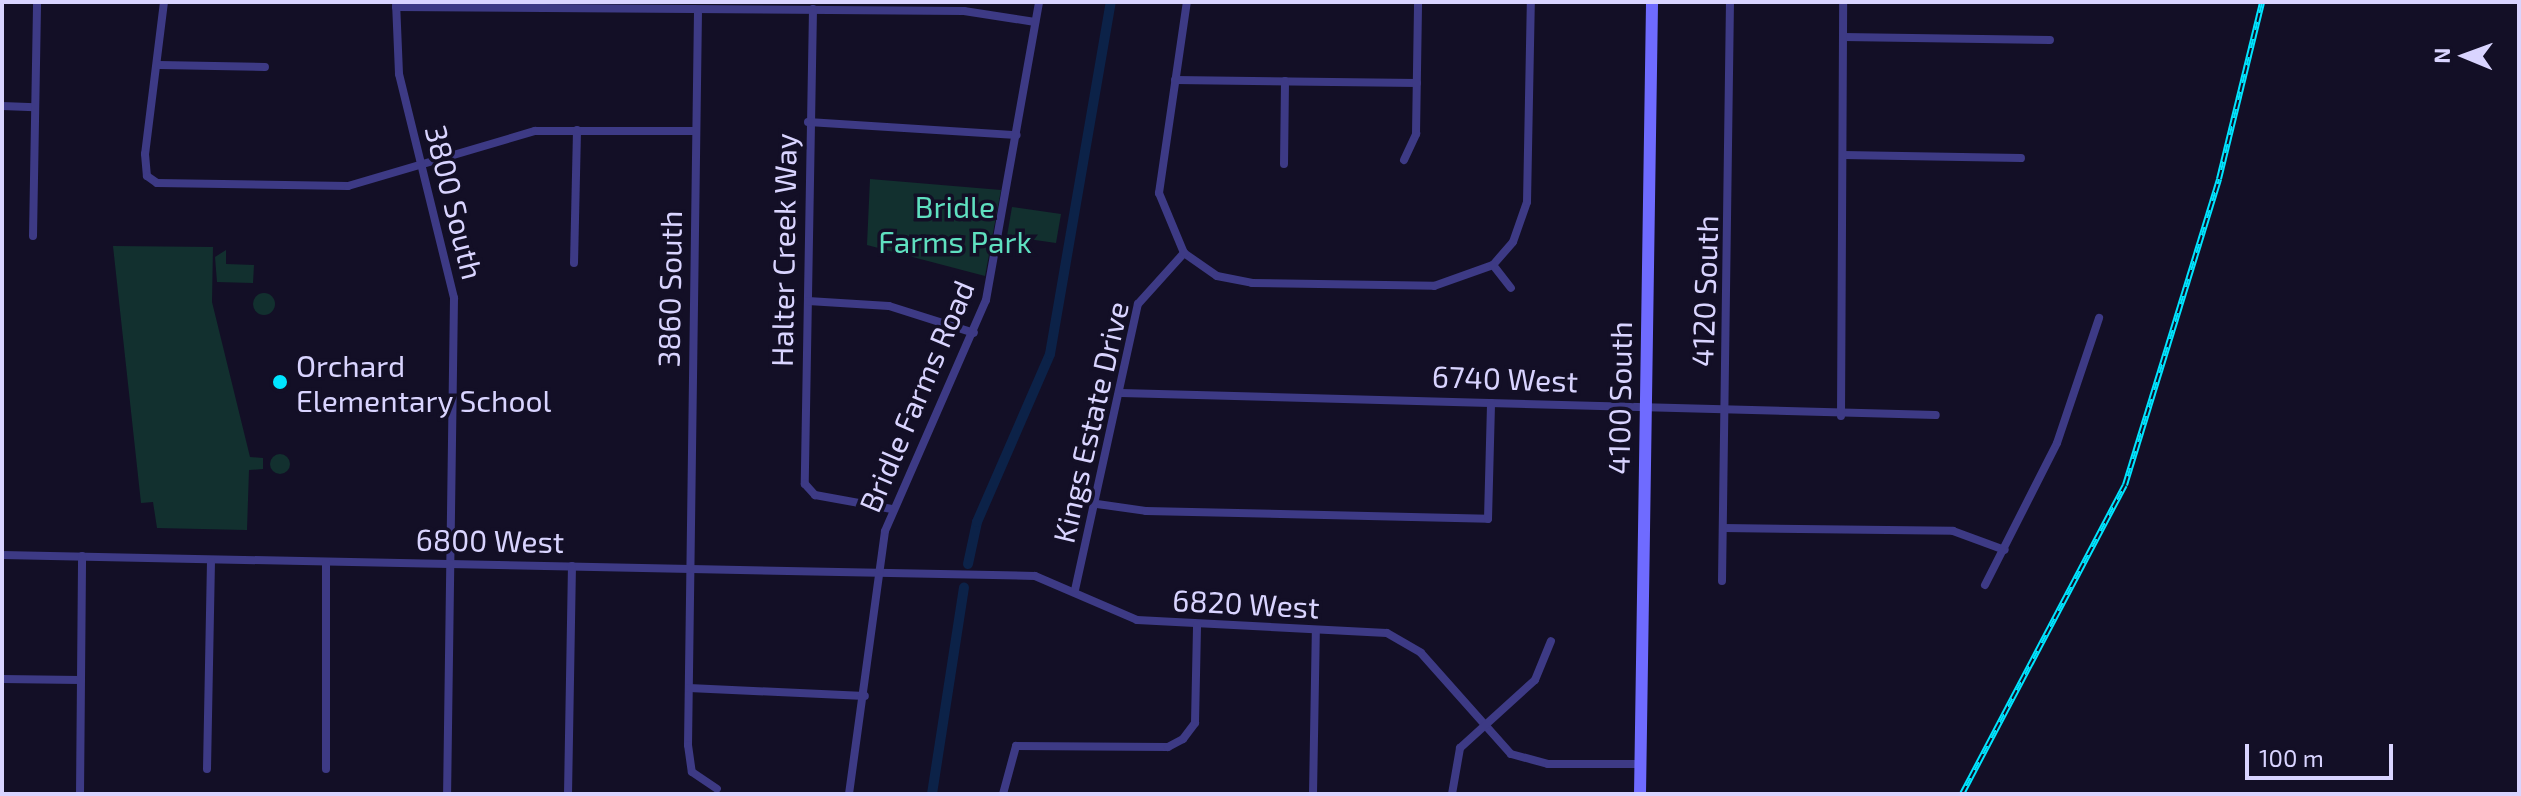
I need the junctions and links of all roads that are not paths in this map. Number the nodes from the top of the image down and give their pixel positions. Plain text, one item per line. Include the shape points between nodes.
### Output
1 (37, 2) edge
2 (164, 2) edge
3 (1039, 2) edge
4 (1187, 2) edge
5 (1418, 2) edge
6 (1531, 2) edge
7 (1652, 2) edge
8 (1730, 2) edge
9 (1843, 2) edge
10 (396, 4) edge
11 (813, 9) junction
12 (698, 11) junction
13 (1035, 22) junction
14 (1843, 37) junction
15 (2050, 40) dead end
16 (159, 65) junction
17 (265, 67) dead end
18 (1175, 80) junction
19 (1285, 81) junction
20 (1417, 83) junction
21 (2, 106) edge
22 (35, 107) junction
23 (808, 122) junction
24 (577, 130) junction
25 (696, 131) junction
26 (1017, 135) junction
27 (1843, 155) junction
28 (2021, 158) dead end
29 (1404, 160) dead end
30 (1284, 164) dead end
31 (423, 165) junction
32 (33, 236) dead end
33 (1184, 253) junction
34 (574, 263) dead end
35 (1493, 265) junction
36 (1511, 288) dead end
37 (808, 301) junction
38 (2099, 318) dead end
39 (974, 333) junction
40 (1121, 393) junction
41 (1491, 403) junction
42 (1645, 408) junction
43 (1724, 410) junction
44 (1936, 415) dead end
45 (1841, 416) junction
46 (1097, 504) junction
47 (892, 509) junction
48 (1723, 528) junction
49 (2005, 550) junction
50 (2, 555) edge
51 (82, 556) junction
52 (211, 561) junction
53 (326, 562) junction
54 (451, 563) junction
55 (572, 566) junction
56 (690, 568) junction
57 (883, 573) junction
58 (977, 575) joint
59 (1722, 581) dead end
60 (1985, 585) dead end
61 (1075, 590) junction
62 (1197, 624) junction
63 (1316, 630) junction
64 (1551, 641) dead end
65 (2, 679) edge
66 (80, 680) junction
67 (689, 688) junction
68 (865, 696) junction
69 (1483, 725) junction
70 (1641, 764) junction
71 (207, 769) dead end
72 (326, 769) dead end
73 (717, 789) dead end
74 (80, 794) edge
75 (447, 794) edge
76 (568, 794) edge
77 (849, 794) edge
78 (1003, 794) edge
79 (1313, 794) edge
80 (1452, 794) edge
81 (1640, 794) edge

1 - 22 street
2 - 16 street
3 - 13 street, Bridle Farms Road
4 - 18 street
5 - 20 street
6 - 35 street via 1527,202 1513,242
7 - 42 main road, 4100 South
8 - 43 street, 4120 South
9 - 14 street
10 - 12 street
10 - 31 street, 3800 South via 399,74
11 - 12 street
11 - 13 street via 975,12
11 - 23 street, Halter Creek Way
12 - 25 street, 3860 South
13 - 26 street, Bridle Farms Road
14 - 15 street
14 - 27 street
16 - 17 street
16 - 31 street via 147,176 161,183 340,187
18 - 19 street
18 - 33 street via 1159,193
19 - 20 street
19 - 30 street
20 - 29 street via 1415,139
21 - 22 street
22 - 32 street
23 - 26 street
23 - 37 street, Halter Creek Way
24 - 25 street
24 - 31 street via 528,133
24 - 34 street
25 - 56 street, 3860 South
26 - 39 street, Bridle Farms Road
27 - 28 street
27 - 45 street
31 - 54 street, 3800 South via 454,285
33 - 35 street via 1217,276 1252,283 1434,286
33 - 40 street, Kings Estate Drive via 1138,304
35 - 36 street
37 - 39 street via 889,306
37 - 47 street, Halter Creek Way via 808,491
38 - 49 street via 2057,443
39 - 47 street, Bridle Farms Road
40 - 41 street, 6740 West
40 - 46 street, Kings Estate Drive
41 - 42 street, 6740 West
41 - 46 street via 1488,519 1146,511
42 - 43 street, 6740 West
42 - 70 main road, 4100 South
43 - 45 street, 6740 West
43 - 48 street, 4120 South
44 - 45 street, 6740 West
46 - 61 street, Kings Estate Drive
47 - 57 street, Bridle Farms Road
48 - 49 street via 1953,531
48 - 59 street, 4120 South
49 - 60 street
50 - 51 street, 6800 West
51 - 52 street, 6800 West
51 - 66 street
52 - 53 street, 6800 West
52 - 71 street
53 - 54 street, 6800 West
53 - 72 street
54 - 55 street, 6800 West
54 - 75 street, 3800 South
55 - 56 street, 6800 West
55 - 76 street
56 - 57 street, 6800 West
56 - 67 street, 3860 South
57 - 58 street, 6800 West
57 - 68 street, Bridle Farms Road
58 - 61 street, 6820 West via 1035,576
61 - 62 street, 6820 West via 1137,620
62 - 63 street, 6820 West
62 - 78 street via 1195,723 1183,739 1168,747 1016,746
63 - 69 street, 6820 West via 1387,633 1409,643
63 - 79 street
64 - 69 street via 1535,680
65 - 66 street
66 - 74 street
67 - 68 street
67 - 73 street, 3860 South via 690,767
68 - 77 street, Bridle Farms Road
69 - 70 street, 6820 West via 1526,761
69 - 80 street via 1457,753
70 - 81 main road, 4100 South

